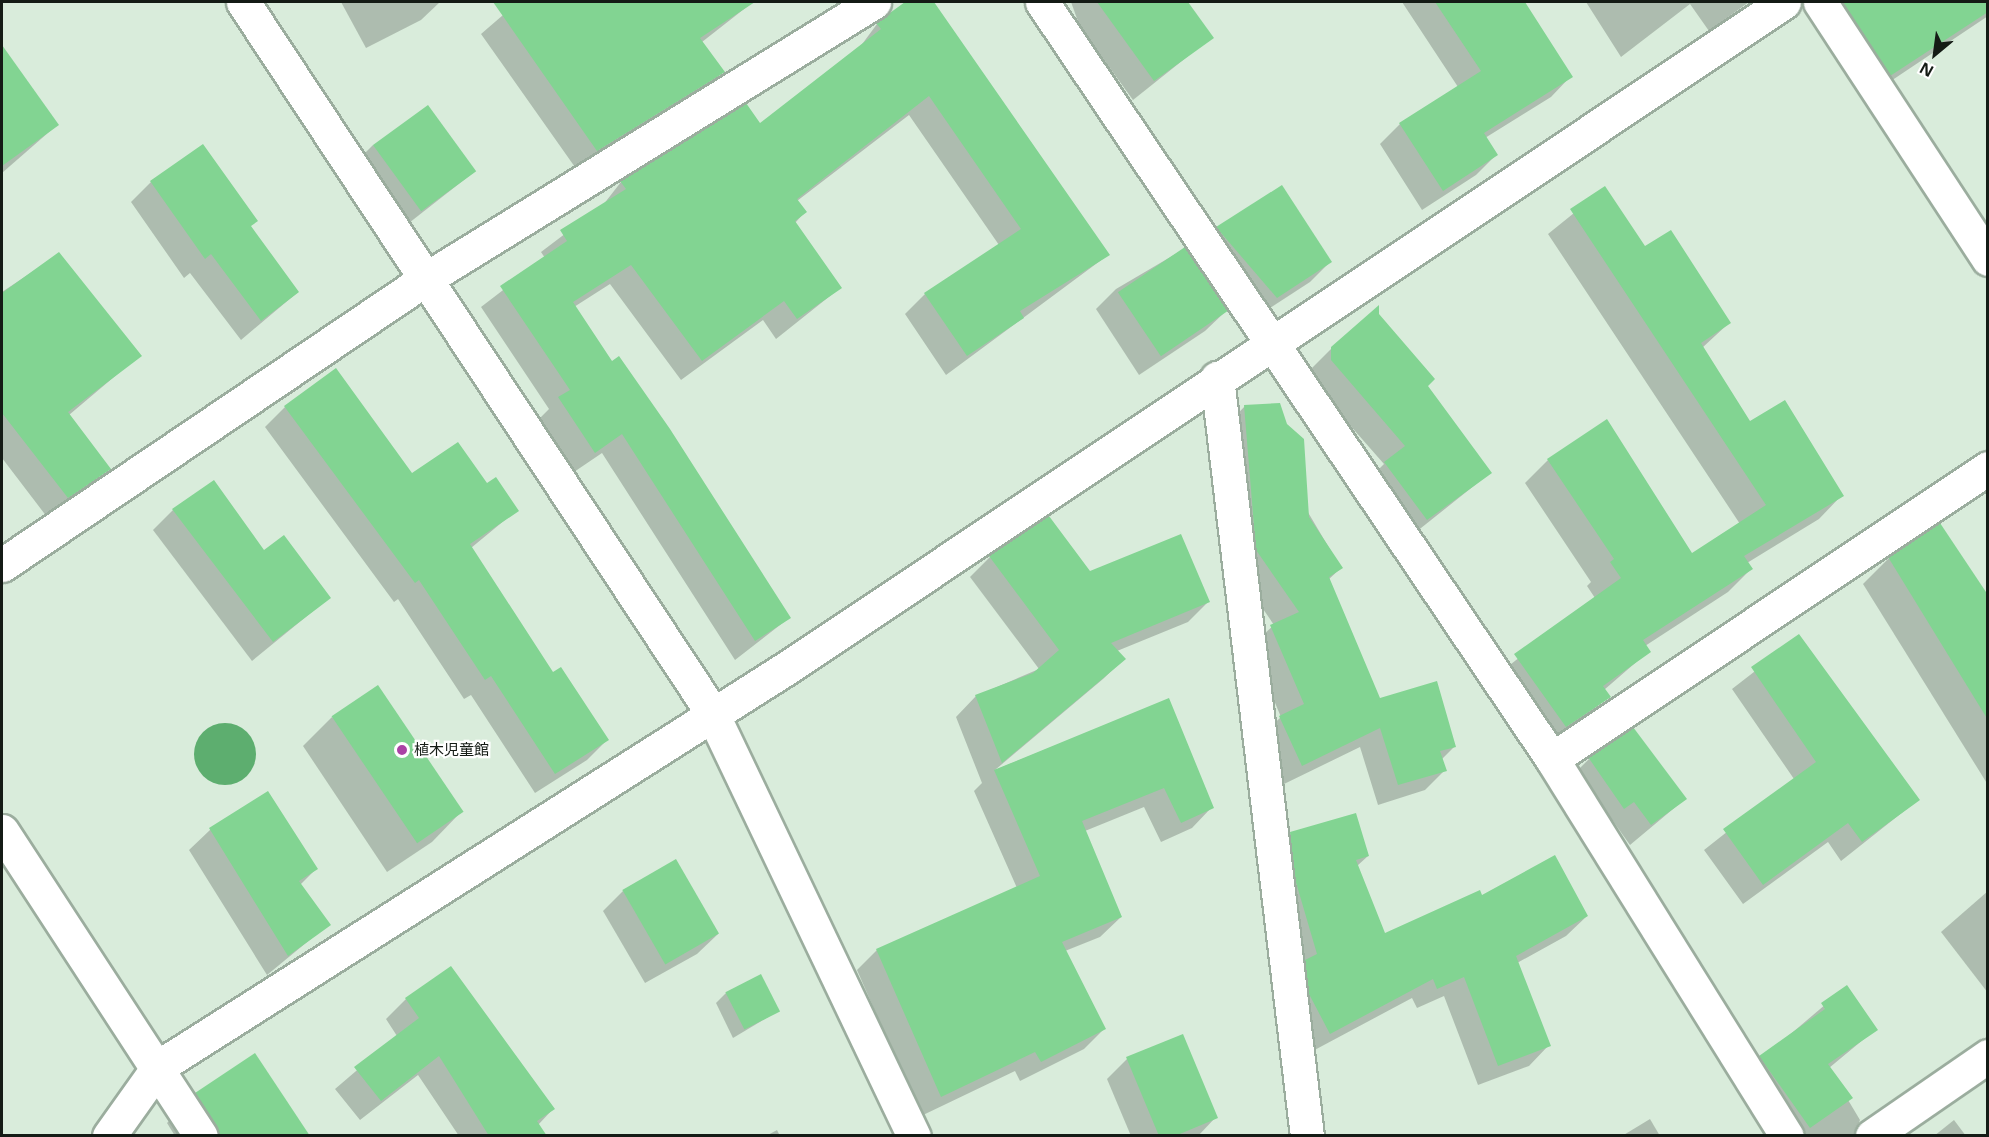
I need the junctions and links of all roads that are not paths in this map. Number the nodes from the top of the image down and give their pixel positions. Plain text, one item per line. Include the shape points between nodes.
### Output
1 (243, 2) edge
2 (874, 2) edge
3 (1042, 2) edge
4 (1784, 2) edge
5 (1820, 2) edge
6 (1988, 259) edge
7 (424, 280) junction
8 (1274, 339) junction
9 (1217, 378) junction
10 (1988, 468) edge
11 (2, 565) edge
12 (711, 711) junction
13 (1552, 759) junction
14 (2, 831) edge
15 (1988, 1056) edge
16 (158, 1067) junction
17 (109, 1136) edge
18 (201, 1136) edge
19 (914, 1136) edge
20 (1307, 1136) edge
21 (1787, 1136) edge
22 (1872, 1136) edge

1 - 7 street
2 - 7 street
3 - 8 street
4 - 8 street
5 - 6 street
7 - 11 street
7 - 12 street
8 - 9 street
8 - 13 street
9 - 12 street via 785,669
9 - 20 street
10 - 13 street
12 - 16 street
12 - 19 street
13 - 21 street
14 - 16 street
15 - 22 street
16 - 17 street
16 - 18 street

